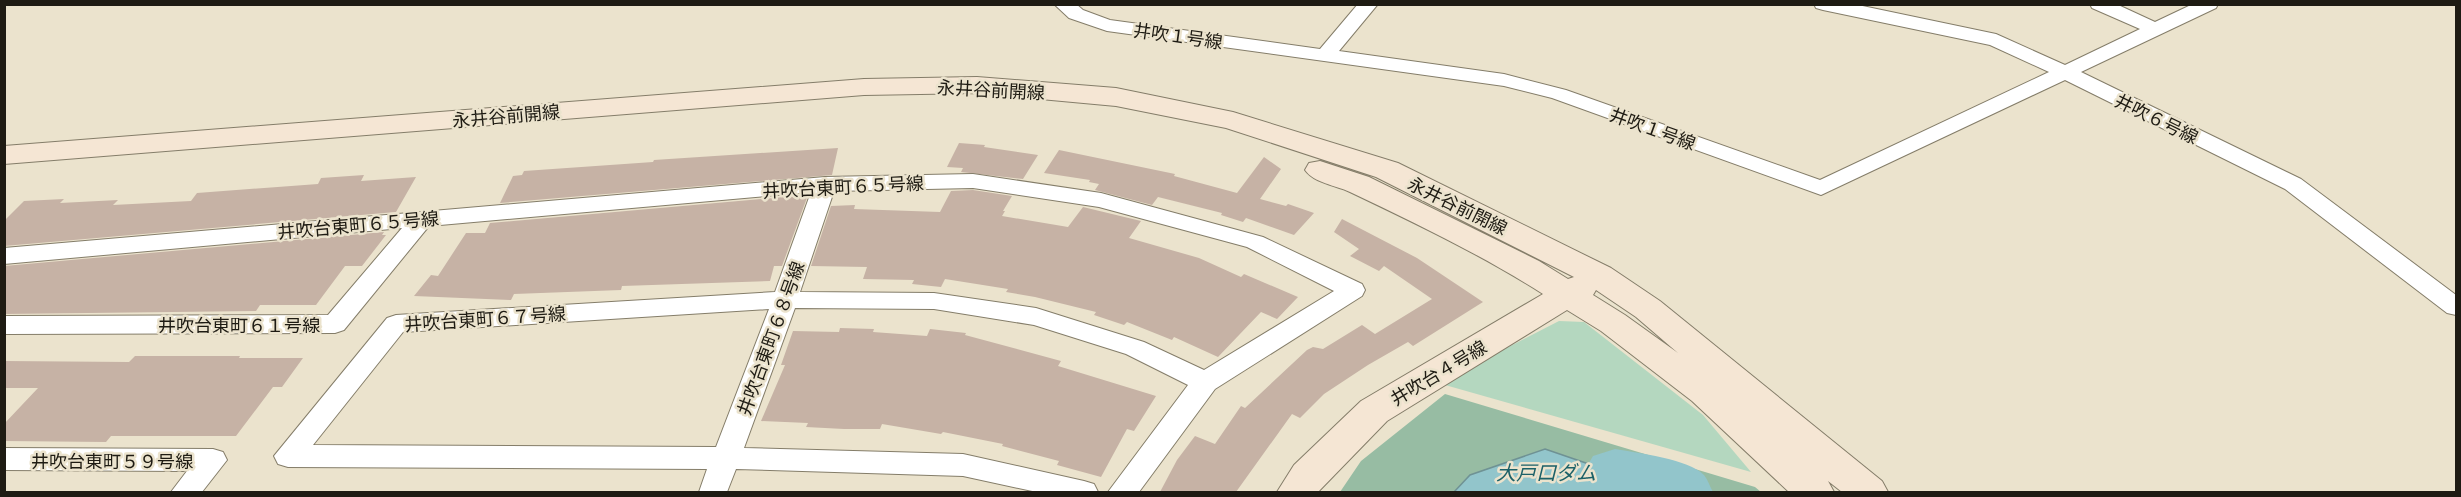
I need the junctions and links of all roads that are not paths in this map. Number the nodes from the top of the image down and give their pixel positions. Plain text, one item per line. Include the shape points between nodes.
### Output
1 (1063, 4) edge
2 (1370, 4) edge
3 (1823, 4) edge
4 (2099, 4) edge
5 (2209, 4) edge
6 (2156, 29) junction
7 (1325, 55) junction
8 (2066, 73) junction
9 (4, 155) edge
10 (4, 176) edge
11 (825, 184) junction
12 (423, 218) junction
13 (4, 256) edge
14 (1599, 276) junction
15 (1567, 294) junction
16 (785, 300) junction
17 (2457, 307) edge
18 (4, 324) edge
19 (1205, 382) junction
20 (725, 458) junction
21 (4, 459) edge
22 (185, 492) edge
23 (713, 492) edge
24 (1084, 492) edge
25 (1123, 492) edge
26 (1297, 492) edge
27 (1814, 492) edge
28 (1868, 492) edge

1 - 7 street, 井吹１号線 via 1076,15 1107,25
2 - 7 street
3 - 8 street, 井吹６号線 via 1996,40
4 - 6 street
5 - 6 street, 井吹１号線
6 - 8 street, 井吹１号線
7 - 8 street, 井吹１号線 via 1504,80 1559,94 1821,188
8 - 17 street, 井吹６号線 via 2294,184
9 - 14 street, 永井谷前開線 via 864,87 977,85 1116,97 1233,121 1387,170
10 - 15 street, 永井谷前開線 via 681,117 972,103 1122,118 1242,140 1358,184 1527,269
11 - 12 street, 井吹台東町６５号線
11 - 16 street, 井吹台東町６８号線
11 - 19 street, 井吹台東町６５号線 via 973,181 1101,201 1255,242 1353,290
12 - 13 street, 井吹台東町６５号線
12 - 18 street, 井吹台東町６１号線 via 335,324
14 - 15 street, 井吹台４号線
14 - 28 street, 永井谷前開線 via 1648,309
15 - 26 street, 井吹台４号線 via 1374,411 1308,476
15 - 27 street, 永井谷前開線 via 1705,392
16 - 19 street, 井吹台東町６７号線 via 934,301 1036,317 1135,348
16 - 20 street, 井吹台東町６８号線
16 - 20 street, 井吹台東町６７号線 via 396,324 288,456
19 - 25 street, 井吹台東町６５号線
20 - 23 street, 井吹台東町６８号線
20 - 24 street, 井吹台東町６７号線 via 963,465
21 - 22 street, 井吹台東町５９号線 via 213,460

